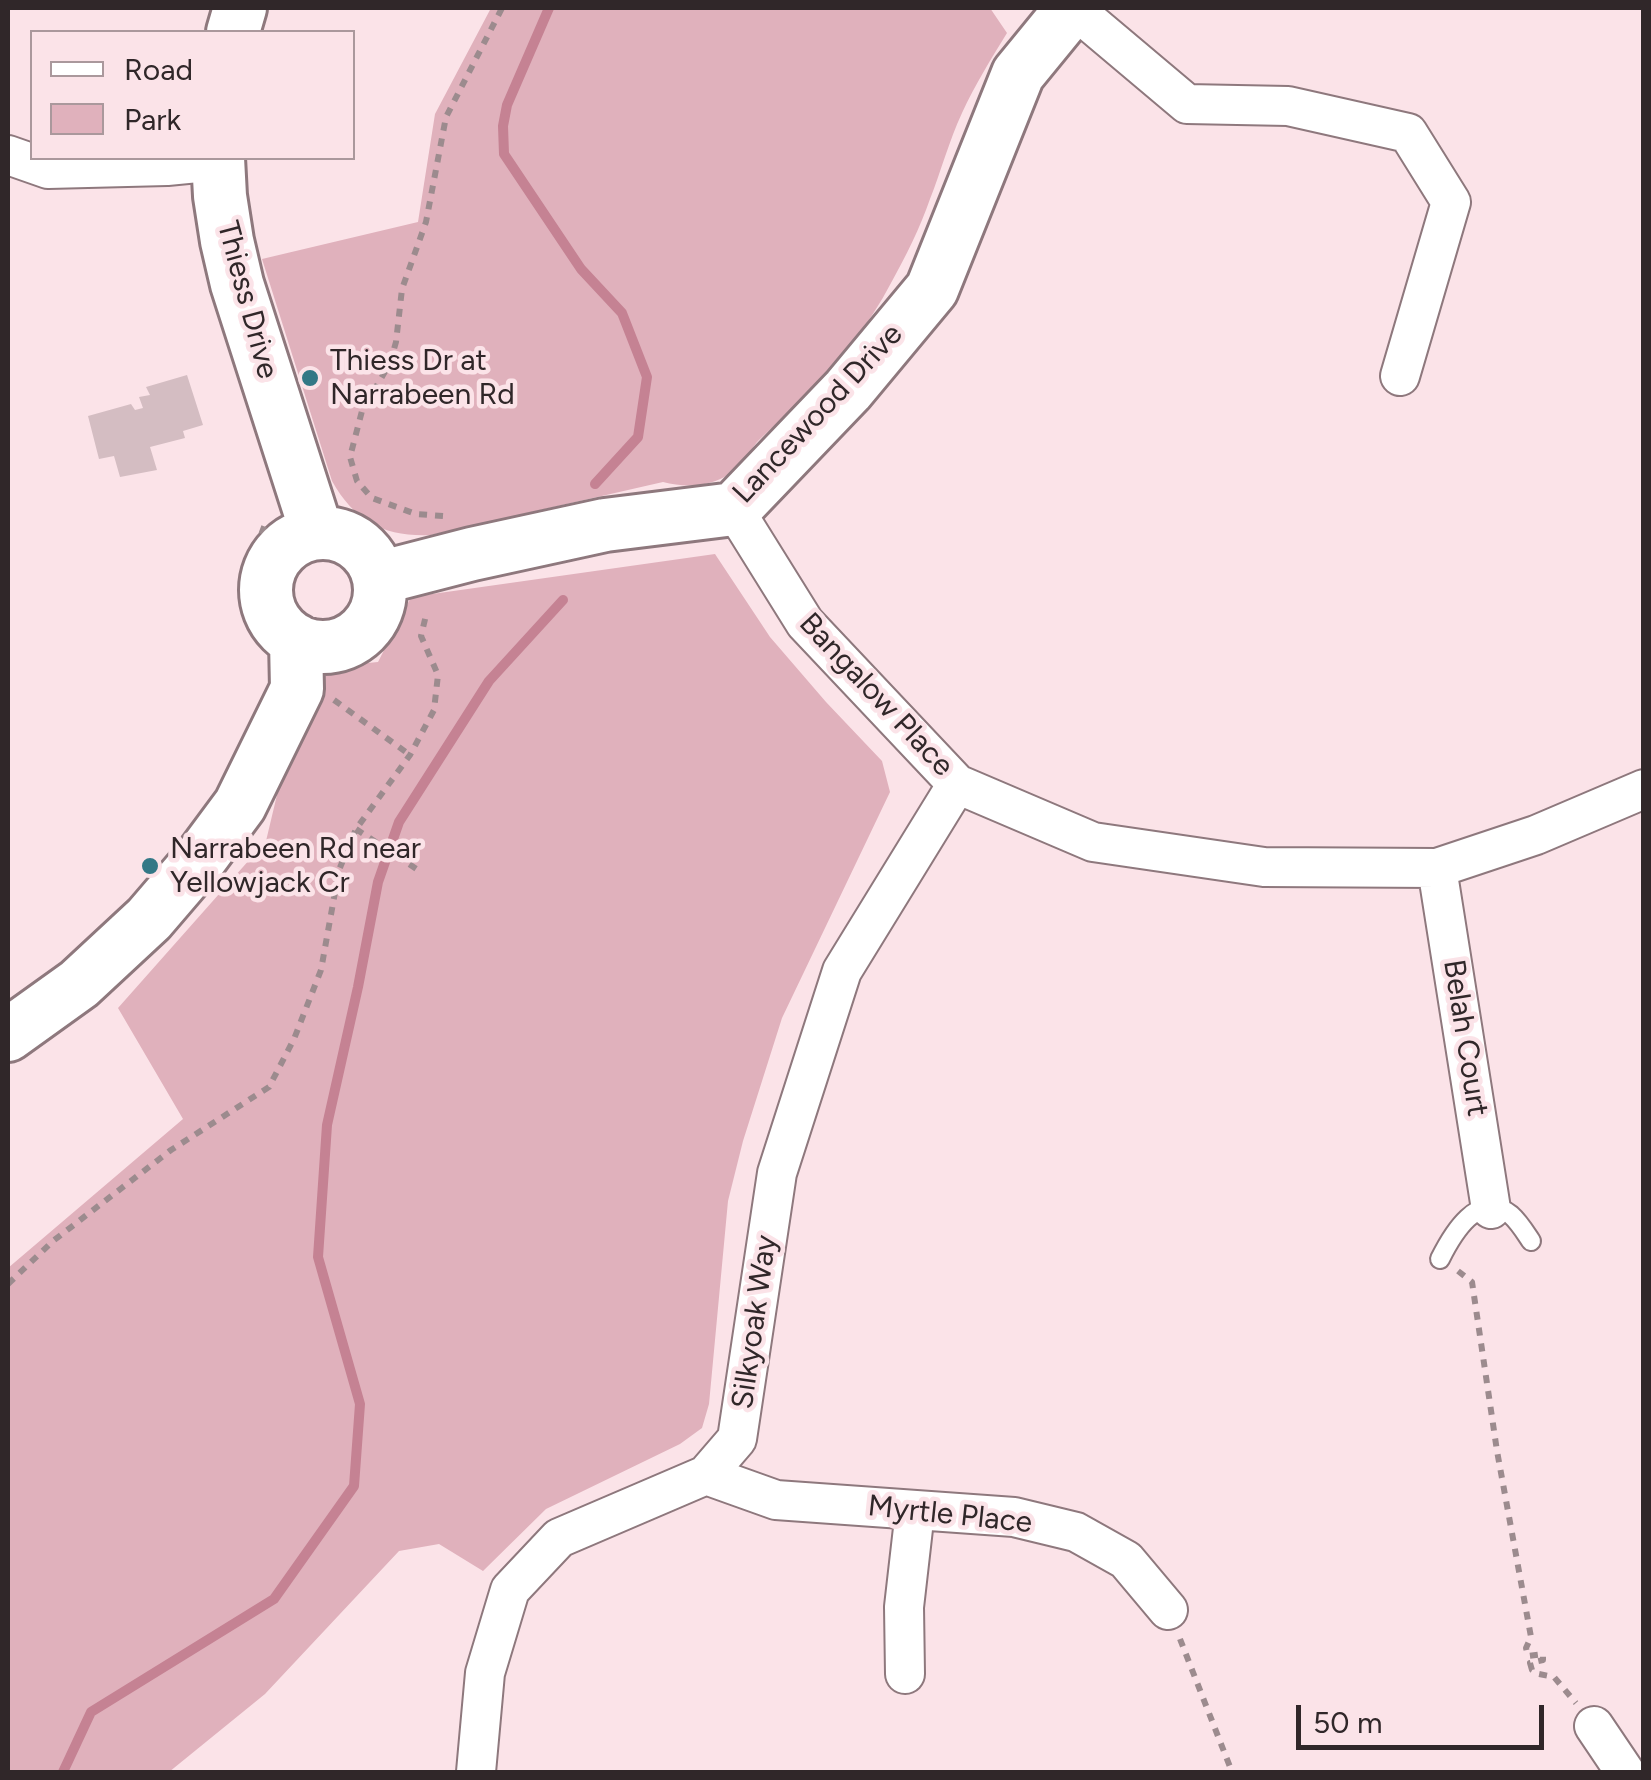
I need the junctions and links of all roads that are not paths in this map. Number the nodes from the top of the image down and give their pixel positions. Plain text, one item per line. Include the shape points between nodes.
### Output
1 (1073, 8) edge
2 (8, 156) edge
3 (211, 160) edge
4 (218, 160) edge
5 (1400, 376) dead end
6 (734, 509) junction
7 (317, 533) junction
8 (379, 578) junction
9 (281, 640) junction
10 (957, 784) junction
11 (1644, 789) edge
12 (1437, 868) junction
13 (8, 1035) edge
14 (1491, 1209) junction
15 (1530, 1241) dead end
16 (1440, 1259) road end
17 (706, 1475) junction
18 (915, 1511) junction
19 (1168, 1610) road end
20 (904, 1674) dead end
21 (1594, 1726) road end
22 (476, 1772) edge
23 (1625, 1772) edge

1 - 5 street via 1187,104 1288,106 1408,133 1451,202
1 - 6 street, Lancewood Drive via 1018,74 932,289 848,390
2 - 3 street via 48,169
4 - 7 street, Thiess Drive via 237,284
6 - 8 street, Lancewood Drive via 604,525
6 - 10 street, Bangalow Place via 804,623
7 - 8 street via 358,544
7 - 9 street via 290,542 266,581
8 - 9 street via 380,598 368,625 353,638 329,646
9 - 13 street via 298,690 240,805 150,919 79,984
10 - 12 street, Bangalow Place via 1093,842 1264,867
10 - 17 street, Silkyoak Way via 842,971 777,1172 737,1439
11 - 12 street, Bangalow Place
12 - 14 street, Belah Court
14 - 15 lane via 1508,1213
14 - 16 lane via 1473,1212
17 - 18 street, Myrtle Place via 776,1500
17 - 22 street, Silkyoak Way via 559,1538 510,1590 485,1673
18 - 19 street, Myrtle Place via 1014,1516 1076,1532 1126,1560
18 - 20 street
21 - 23 street

